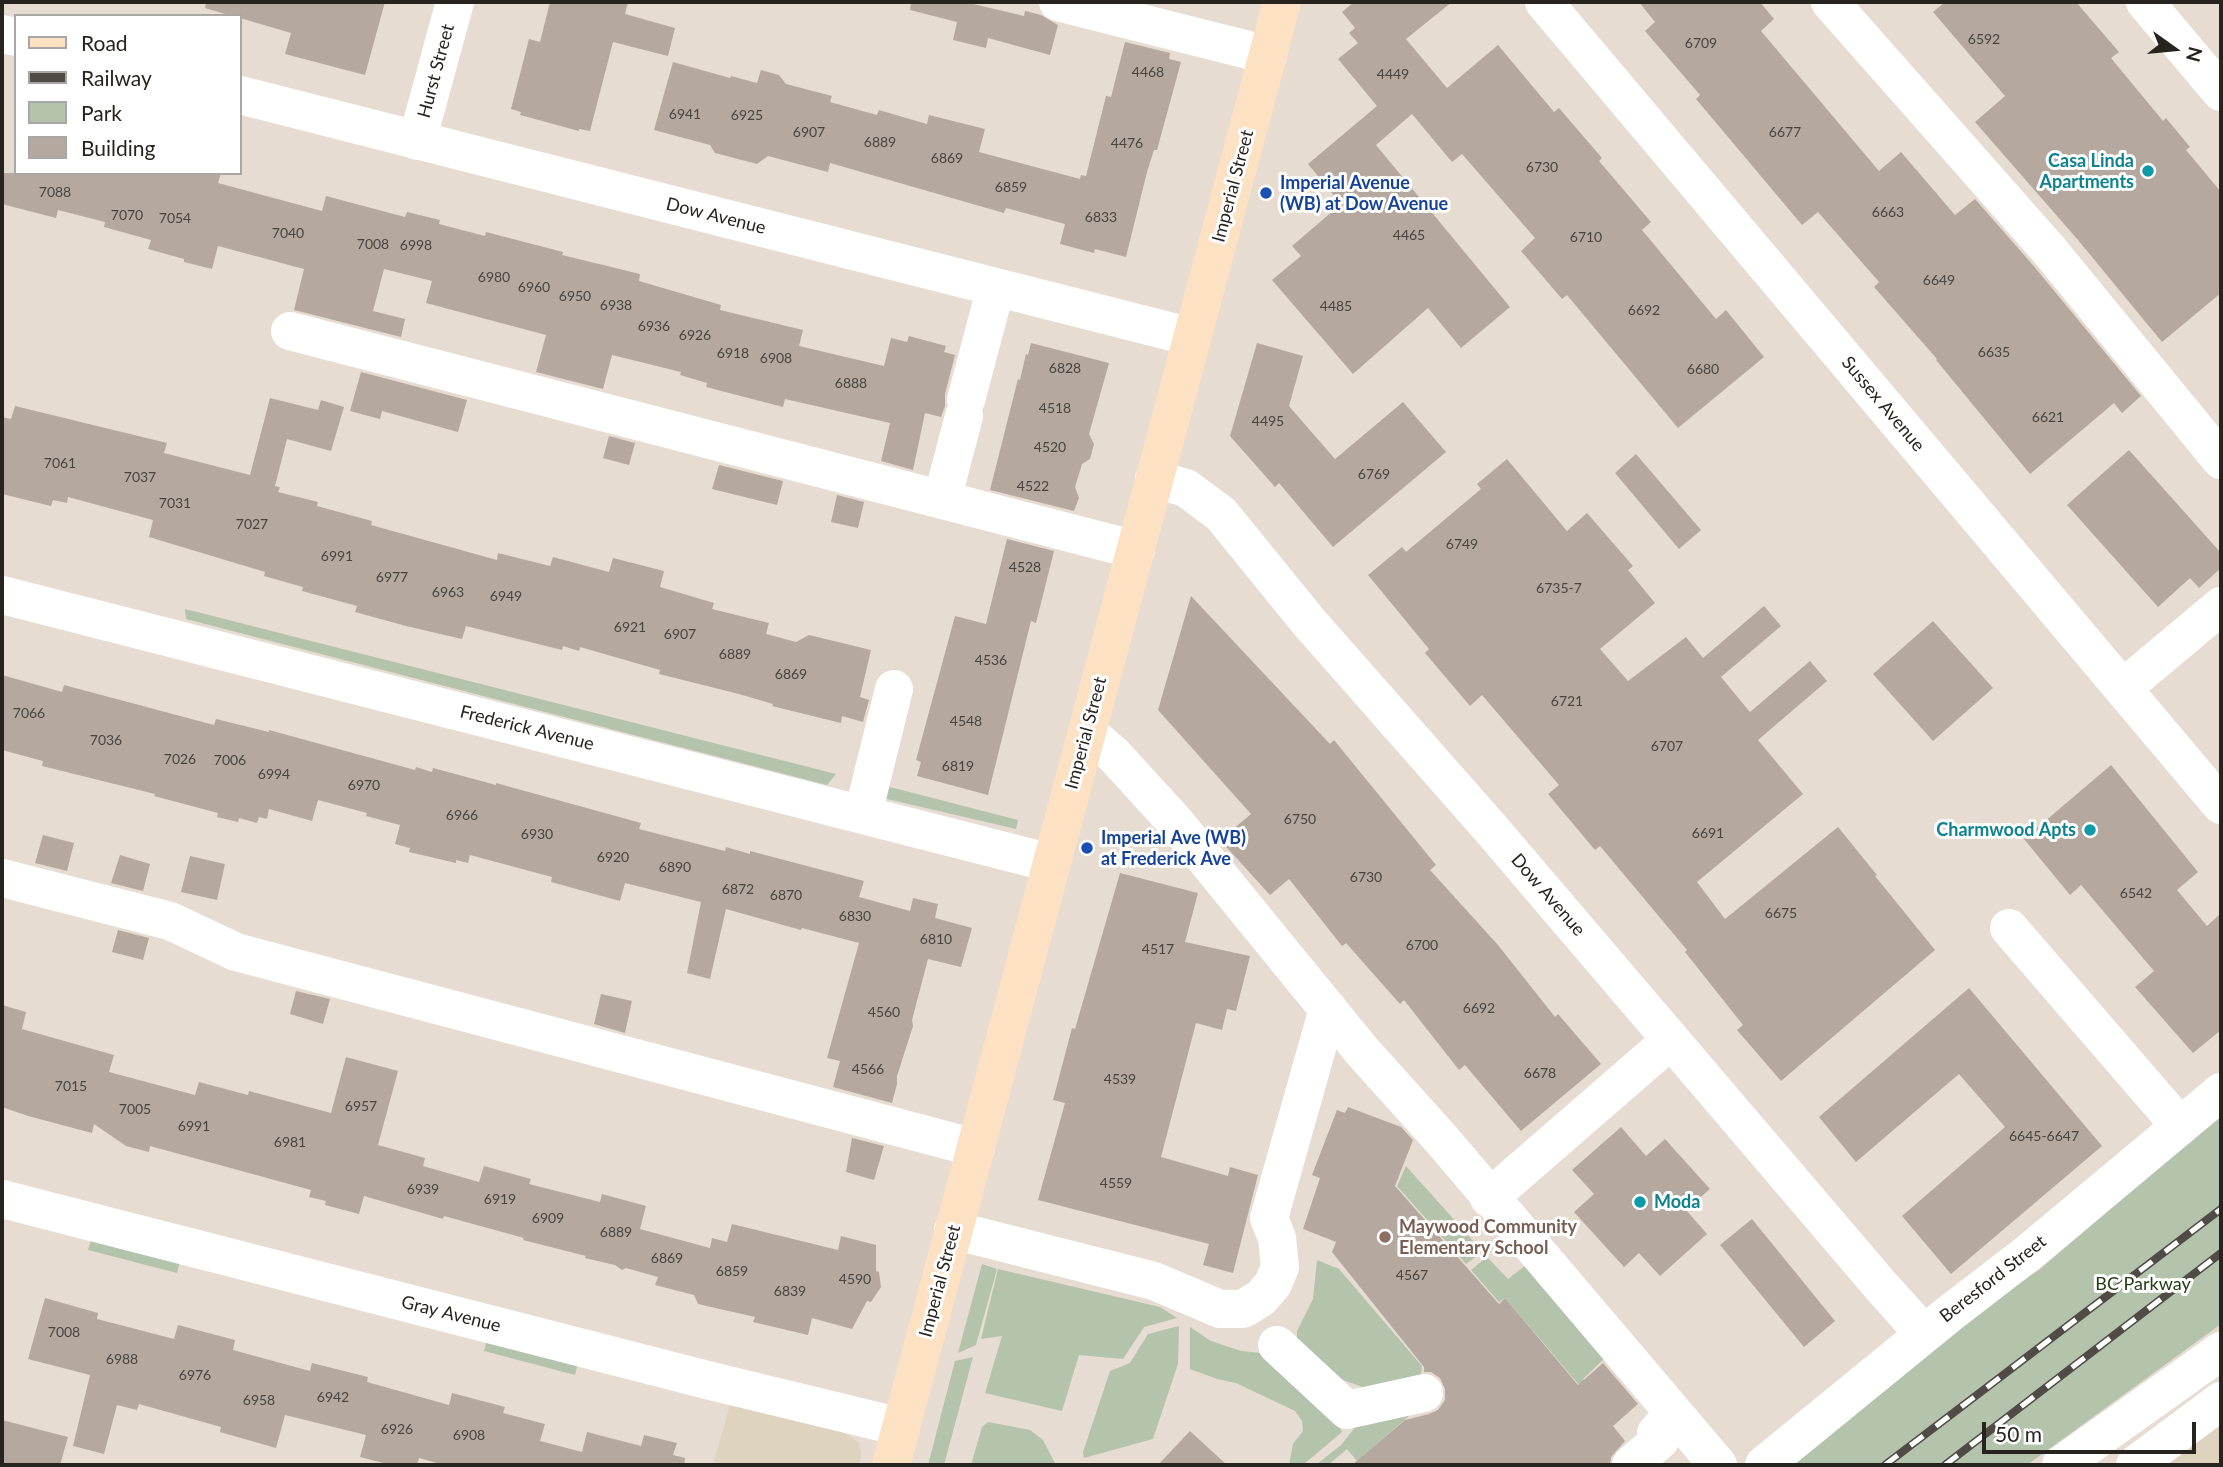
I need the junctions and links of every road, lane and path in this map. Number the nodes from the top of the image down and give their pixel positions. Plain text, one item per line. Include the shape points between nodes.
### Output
1 (454, 2) edge
2 (1058, 2) edge
3 (1282, 2) edge
4 (1544, 2) edge
5 (1830, 2) edge
6 (2145, 2) edge
7 (1268, 55) junction
8 (2221, 92) edge
9 (242, 96) edge
10 (417, 141) junction
11 (996, 287) junction
12 (290, 331) dead end
13 (1192, 338) junction
14 (2221, 460) edge
15 (1154, 480) junction
16 (942, 500) junction
17 (1136, 550) junction
18 (2, 595) edge
19 (2221, 606) edge
20 (2123, 688) junction
21 (894, 689) dead end
22 (1087, 732) junction
23 (2221, 805) edge
24 (863, 814) junction
25 (1051, 863) junction
26 (2, 878) edge
27 (2009, 928) dead end
28 (1328, 1009) junction
29 (1671, 1040) junction
30 (2221, 1091) edge
31 (2180, 1126) junction
32 (976, 1148) junction
33 (1489, 1198) junction
34 (2, 1199) edge
35 (953, 1230) junction
36 (1924, 1334) junction
37 (1277, 1345) dead end
38 (2221, 1351) edge
39 (1424, 1393) dead end
40 (2221, 1401) edge
41 (901, 1427) junction
42 (891, 1465) edge
43 (1718, 1465) edge
44 (1764, 1465) edge
45 (2061, 1465) edge
46 (2135, 1465) edge

1 - 10 street, Hurst Street
2 - 7 street
3 - 7 main road, Imperial Street
4 - 20 street, Sussex Avenue
5 - 14 street via 2049,250
6 - 8 street
7 - 13 main road, Imperial Street
9 - 10 street, Dow Avenue
10 - 11 street, Dow Avenue
11 - 13 street, Dow Avenue
11 - 16 street
12 - 16 street
13 - 15 main road, Imperial Street
15 - 17 main road, Imperial Street
15 - 29 street, Dow Avenue via 1186,488 1221,514
16 - 17 street
17 - 22 main road, Imperial Street
18 - 24 street, Frederick Avenue
19 - 20 street
20 - 23 street, Sussex Avenue
21 - 24 street
22 - 25 main road, Imperial Street
22 - 28 street via 1177,823
24 - 25 street, Frederick Avenue
25 - 32 main road, Imperial Street
26 - 32 street via 170,921 236,952
27 - 31 street
28 - 33 street
28 - 35 street via 1269,1219 1277,1238 1279,1267 1261,1298 1243,1309 1220,1310 1154,1281
29 - 33 street
29 - 36 street, Dow Avenue
30 - 31 street, Beresford Street
31 - 36 street, Beresford Street
32 - 35 main road, Imperial Street
33 - 43 street
34 - 41 street, Gray Avenue
35 - 41 main road, Imperial Street
36 - 44 street, Beresford Street
37 - 39 street via 1347,1410
38 - 45 street
40 - 46 street
41 - 42 main road, Imperial Street

